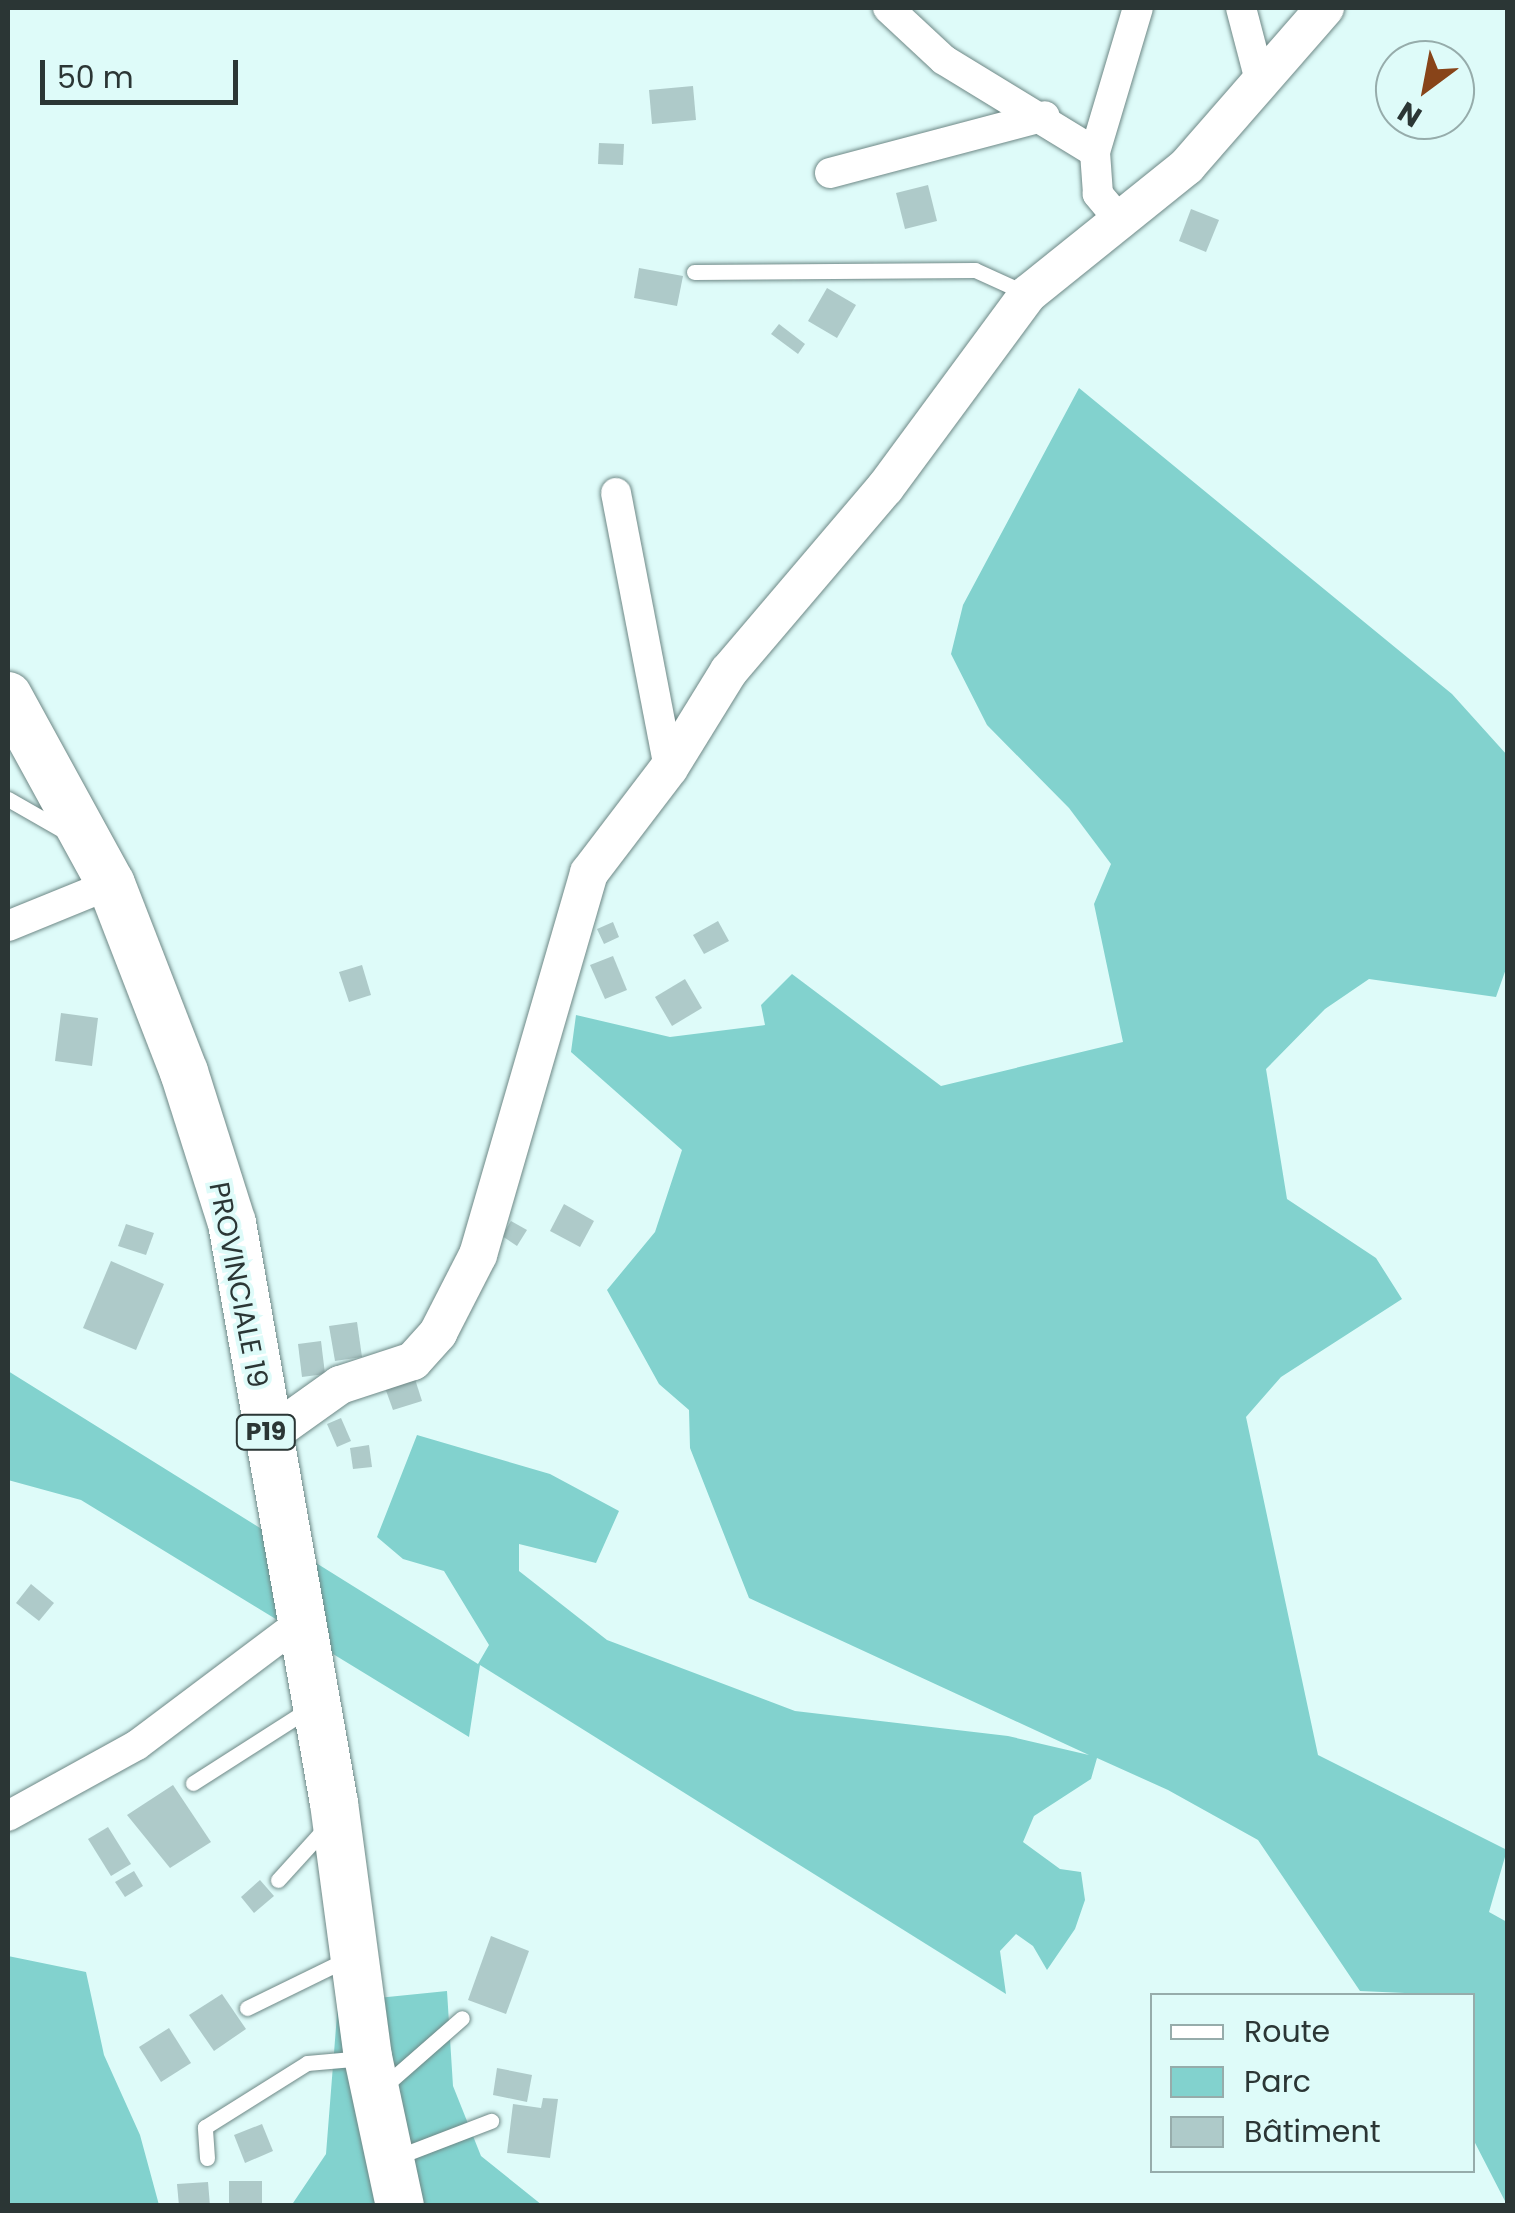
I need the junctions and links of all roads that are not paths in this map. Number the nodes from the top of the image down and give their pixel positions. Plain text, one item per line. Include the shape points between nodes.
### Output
1 (888, 8) edge
2 (1138, 8) edge
3 (1241, 8) edge
4 (1325, 8) edge
5 (1262, 84) junction
6 (1045, 116) junction
7 (1095, 152) junction
8 (830, 173) dead end
9 (1122, 222) junction
10 (694, 272) dead end
11 (1028, 294) junction
12 (616, 493) dead end
13 (8, 696) edge
14 (669, 768) junction
15 (8, 799) edge
16 (111, 884) junction
17 (8, 926) edge
18 (266, 1437) junction
19 (302, 1620) junction
20 (316, 1705) junction
21 (193, 1783) dead end
22 (9, 1811) edge
23 (335, 1817) junction
24 (278, 1880) dead end
25 (354, 1956) junction
26 (247, 2008) dead end
27 (462, 2018) dead end
28 (372, 2076) junction
29 (491, 2120) dead end
30 (206, 2158) dead end
31 (390, 2159) junction
32 (400, 2206) edge

1 - 6 street via 944,60
2 - 7 street
3 - 5 street
4 - 5 street
5 - 9 street via 1187,166
6 - 7 street
6 - 8 street
7 - 9 street via 1098,194
9 - 11 street
10 - 11 lane via 975,270
11 - 14 street via 885,488 729,671
12 - 14 street
13 - 16 main road, PROVINCIALE 19 / P19
14 - 18 street via 588,873 478,1255 438,1333 412,1361 340,1385
15 - 16 lane via 86,844
16 - 17 street
16 - 18 main road, PROVINCIALE 19 / P19 via 184,1072 232,1223
18 - 19 main road, PROVINCIALE 19 / P19
19 - 20 main road, PROVINCIALE 19 / P19
19 - 22 street via 137,1745
20 - 21 lane
20 - 23 main road, PROVINCIALE 19 / P19
23 - 24 lane
23 - 25 main road, PROVINCIALE 19 / P19
25 - 26 lane
25 - 28 main road, PROVINCIALE 19 / P19
27 - 28 lane
28 - 30 lane via 307,2063 205,2127
28 - 31 main road, PROVINCIALE 19 / P19
29 - 31 lane
31 - 32 main road, PROVINCIALE 19 / P19

